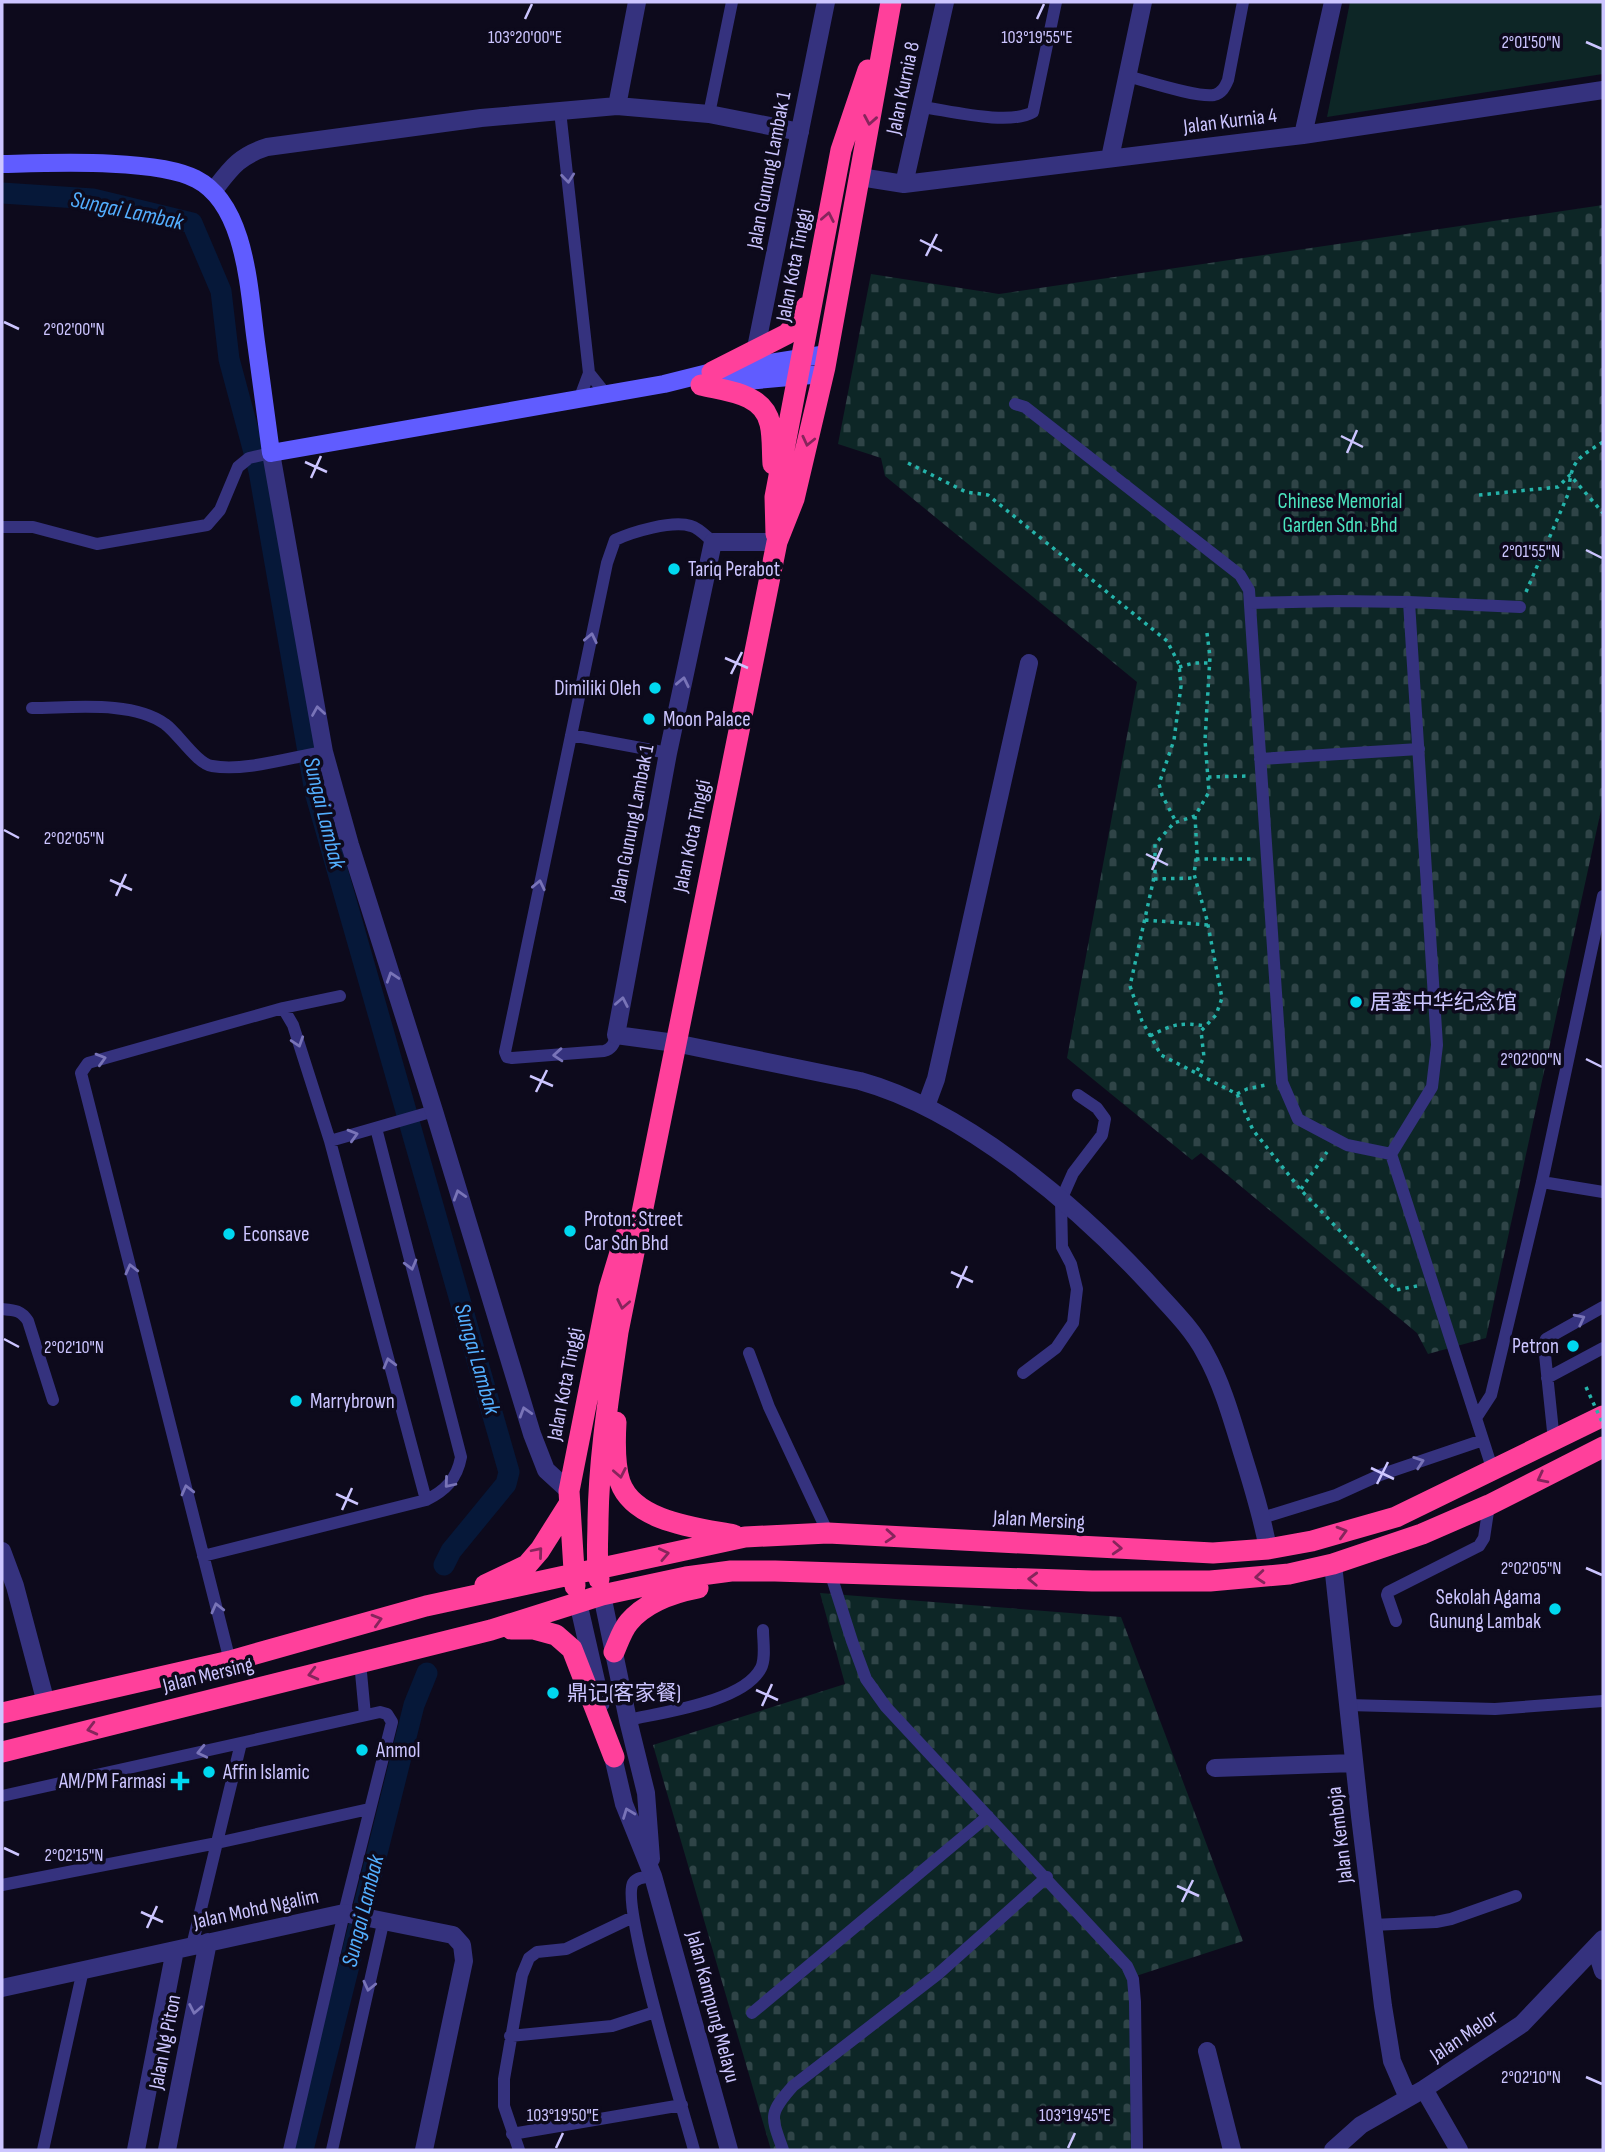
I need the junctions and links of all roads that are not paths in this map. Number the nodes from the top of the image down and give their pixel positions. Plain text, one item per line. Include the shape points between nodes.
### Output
1 (637, 2) edge
2 (732, 2) edge
3 (826, 2) edge
4 (945, 2) edge
5 (1056, 2) edge
6 (1143, 2) edge
7 (1244, 2) edge
8 (1333, 2) edge
9 (891, 3) edge
10 (1127, 76) junction
11 (1603, 90) edge
12 (617, 106) junction
13 (922, 107) junction
14 (560, 111) junction
15 (709, 114) junction
16 (800, 132) junction
17 (1303, 135) junction
18 (1110, 158) junction
19 (2, 164) edge
20 (860, 177) junction
21 (904, 184) junction
22 (214, 190) junction
23 (815, 285) junction
24 (756, 348) junction
25 (825, 364) junction
26 (799, 366) junction
27 (589, 373) junction
28 (706, 379) junction
29 (605, 393) junction
30 (580, 397) junction
31 (1015, 404) dead end
32 (271, 453) junction
33 (775, 497) junction
34 (2, 527) edge
35 (713, 542) junction
36 (777, 542) junction
37 (1409, 602) junction
38 (1250, 603) junction
39 (1520, 607) road end
40 (1030, 663) dead end
41 (32, 708) dead end
42 (571, 735) junction
43 (1419, 749) junction
44 (324, 752) junction
45 (668, 753) junction
46 (1260, 759) junction
47 (1603, 896) edge
48 (340, 996) dead end
49 (283, 1008) junction
50 (616, 1035) junction
51 (675, 1043) junction
52 (1078, 1095) dead end
53 (926, 1106) junction
54 (426, 1113) junction
55 (376, 1128) junction
56 (330, 1141) junction
57 (656, 1141) junction
58 (1391, 1154) junction
59 (1542, 1182) junction
60 (1603, 1192) edge
61 (1060, 1200) junction
62 (1603, 1307) edge
63 (2, 1308) edge
64 (618, 1332) junction
65 (1603, 1348) edge
66 (749, 1353) dead end
67 (1023, 1373) dead end
68 (1547, 1378) junction
69 (53, 1400) dead end
70 (1603, 1416) edge
71 (1476, 1418) junction
72 (1483, 1440) junction
73 (1554, 1441) junction
74 (1603, 1447) edge
75 (1493, 1471) junction
76 (569, 1497) junction
77 (426, 1500) junction
78 (1489, 1505) junction
79 (1262, 1518) junction
80 (828, 1532) junction
81 (745, 1537) junction
82 (1268, 1549) junction
83 (2, 1551) edge
84 (203, 1556) junction
85 (1333, 1564) junction
86 (597, 1567) junction
87 (775, 1571) junction
88 (830, 1572) junction
89 (573, 1574) junction
90 (602, 1595) junction
91 (455, 1600) junction
92 (578, 1602) junction
93 (1395, 1621) dead end
94 (492, 1630) junction
95 (764, 1630) dead end
96 (614, 1652) junction
97 (230, 1661) junction
98 (360, 1662) junction
99 (1603, 1701) edge
100 (46, 1703) junction
101 (1348, 1705) junction
102 (2, 1713) edge
103 (365, 1715) junction
104 (628, 1720) junction
105 (241, 1743) junction
106 (2, 1752) edge
107 (614, 1757) junction
108 (1354, 1763) junction
109 (1215, 1768) dead end
110 (2, 1796) edge
111 (369, 1809) junction
112 (988, 1816) junction
113 (217, 1843) junction
114 (653, 1876) junction
115 (1046, 1877) junction
116 (2, 1885) edge
117 (1516, 1896) dead end
118 (363, 1915) junction
119 (633, 1917) junction
120 (1373, 1925) junction
121 (1600, 1944) edge
122 (192, 1946) junction
123 (83, 1970) junction
124 (1603, 1971) edge
125 (2, 1988) edge
126 (655, 2012) junction
127 (752, 2013) dead end
128 (510, 2036) junction
129 (1206, 2051) dead end
130 (1416, 2094) junction
131 (682, 2105) junction
132 (512, 2134) junction
133 (43, 2150) edge
134 (136, 2150) edge
135 (167, 2150) edge
136 (289, 2150) edge
137 (332, 2150) edge
138 (424, 2150) edge
139 (519, 2150) edge
140 (694, 2150) edge
141 (729, 2150) edge
142 (783, 2150) edge
143 (1138, 2150) edge
144 (1232, 2150) edge
145 (1333, 2150) edge
146 (1459, 2150) edge

1 - 12 street
2 - 15 lane
3 - 16 street, Jalan Gunung Lambak 1
4 - 13 street, Jalan Kurnia 8
5 - 13 lane via 1033,112 1002,117
6 - 10 street
7 - 10 lane via 1224,90 1213,95 1195,93
8 - 17 street
9 -> 20 highway, Jalan Kota Tinggi
23 -> 9 highway, Jalan Kota Tinggi via 841,150
10 - 18 street
11 - 17 street, Jalan Kurnia 4
12 - 14 street
12 - 15 street
13 - 21 street, Jalan Kurnia 8
14 - 22 street via 267,147 234,164
14 -> 27 lane
15 - 16 street
16 - 24 street, Jalan Gunung Lambak 1
17 - 18 street, Jalan Kurnia 4
18 - 21 street, Jalan Kurnia 4
19 - 22 street via 171,170
20 - 21 street, Jalan Kurnia 4
20 - 25 highway, Jalan Kota Tinggi
22 - 32 street via 232,220 243,255
23 - 24 highway via 787,334
23 - 26 highway, Jalan Kota Tinggi
24 - 28 highway
25 - 26 street
25 -> 36 highway, Jalan Kota Tinggi via 794,499
26 - 28 street
26 - 33 highway, Jalan Kota Tinggi
27 - 29 lane
27 - 30 lane
28 - 29 street
28 - 33 highway via 753,399 765,412 770,423
29 - 30 street
30 - 32 street
31 - 38 lane via 1025,407 1240,575
32 - 34 lane via 249,458 238,467 220,510 207,525 97,544 33,527
44 -> 32 street
33 - 36 highway, Jalan Kota Tinggi
35 - 36 street
42 -> 35 lane via 615,540 632,532 680,525 693,526
45 -> 35 street, Jalan Gunung Lambak 1
36 - 51 highway, Jalan Kota Tinggi
37 - 38 lane
37 - 39 lane
37 - 43 lane
38 - 46 lane
40 - 53 street via 936,1079
41 - 44 lane via 141,712 165,724 208,766 231,768
42 - 45 lane
50 -> 42 lane via 610,1050 604,1051 512,1058 505,1052
43 - 46 lane
43 - 58 lane via 1437,1045 1432,1087
54 -> 44 street
50 -> 45 street, Jalan Gunung Lambak 1
46 - 58 lane via 1282,1082 1298,1119 1347,1145
47 - 59 lane
48 - 49 lane
49 -> 56 lane via 293,1025
84 -> 49 lane via 81,1073 88,1063
50 - 51 street
51 - 53 street via 860,1081
51 - 57 highway, Jalan Kota Tinggi
52 - 61 lane via 1105,1119 1102,1135 1073,1173
53 - 61 street via 996,1149
54 - 55 lane
76 -> 54 street via 546,1471 532,1434
56 -> 55 lane
55 -> 77 lane via 461,1457 450,1483
77 -> 56 lane
57 -> 64 highway, Jalan Kota Tinggi
57 - 76 highway, Jalan Kota Tinggi via 608,1289
58 - 71 lane
59 - 60 lane
59 - 71 lane via 1491,1395
61 - 67 lane via 1062,1247 1077,1289 1073,1323 1056,1348
61 - 79 street via 1140,1274 1204,1351 1232,1420
68 -> 62 lane via 1546,1339
63 - 69 lane via 16,1310 28,1321
64 -> 81 highway via 615,1444 620,1483 638,1507 676,1523
64 - 86 highway, Jalan Kota Tinggi via 601,1447
65 - 68 lane
66 - 80 lane via 769,1408
68 - 73 lane
70 - 73 highway, Jalan Mersing
71 - 72 lane
72 - 75 lane
79 -> 72 lane
73 - 75 highway, Jalan Mersing
74 -> 78 highway
82 -> 75 highway, Jalan Mersing via 1396,1517
76 - 89 highway, Jalan Kota Tinggi
91 -> 76 highway via 527,1565
77 - 84 lane
78 - 85 highway
78 - 93 lane via 1479,1546 1388,1592
79 - 82 street
80 - 81 highway, Jalan Mersing
80 -> 82 highway, Jalan Mersing via 1213,1553
86 -> 81 highway, Jalan Mersing
83 - 100 street
97 -> 84 lane
85 -> 88 highway via 1289,1574 1210,1581
85 - 101 street, Jalan Kemboja
86 - 89 highway, Jalan Mersing
86 - 90 highway, Jalan Kota Tinggi
87 - 88 highway
87 - 90 highway via 686,1577
87 - 96 highway via 677,1592 648,1605 628,1623
88 - 112 lane via 866,1679 886,1707
89 - 91 highway, Jalan Mersing
89 - 92 highway, Jalan Kota Tinggi
90 - 92 highway
90 - 96 street, Jalan Kampung Melayu
97 -> 91 highway, Jalan Mersing
92 - 94 highway
92 - 107 street, Jalan Kampung Melayu
94 - 98 highway, Jalan Mersing
94 - 107 highway via 534,1629 555,1635 572,1649
95 - 104 lane via 763,1665 741,1690
96 - 104 street, Jalan Kampung Melayu
97 - 100 highway, Jalan Mersing
98 - 103 lane
98 -> 106 highway, Jalan Mersing
99 - 101 lane via 1495,1709
100 - 102 highway, Jalan Mersing
101 - 108 street, Jalan Kemboja
103 - 105 lane
103 - 111 lane via 380,1712 392,1722
104 - 114 street, Jalan Kampung Melayu via 646,1793
105 -> 110 lane
105 - 113 lane
114 -> 107 street, Jalan Kampung Melayu via 624,1804
108 - 109 street
108 - 120 street, Jalan Kemboja
111 - 113 lane
111 - 118 lane
112 - 115 lane
112 - 127 lane
113 - 116 lane
113 - 122 lane
114 - 119 lane via 632,1884
114 - 141 street, Jalan Kampung Melayu
115 - 142 lane via 938,1974 793,2086 778,2103 772,2119
115 - 143 lane via 1127,1966 1133,1979
117 - 120 lane via 1443,1921
118 - 122 street, Jalan Mohd Ngalim
118 - 136 lane
118 -> 137 lane
118 - 138 street via 453,1935 462,1945 464,1961
119 - 126 lane
119 - 128 lane via 566,1949 537,1952 529,1958
120 - 130 street, Jalan Kemboja via 1392,2061
121 - 124 street
121 - 130 street, Jalan Melor via 1522,2024
122 - 123 street, Jalan Mohd Ngalim
122 - 134 street, Jalan Ng Piton
122 -> 135 street, Jalan Ng Piton
123 - 125 street, Jalan Mohd Ngalim
123 - 133 lane
126 - 128 lane via 612,2026
126 - 131 lane
128 - 132 lane via 504,2106
129 - 144 street
130 - 145 street, Jalan Melor via 1361,2124
130 - 146 street, Jalan Kemboja
131 - 132 lane
131 - 140 lane
132 - 139 lane

